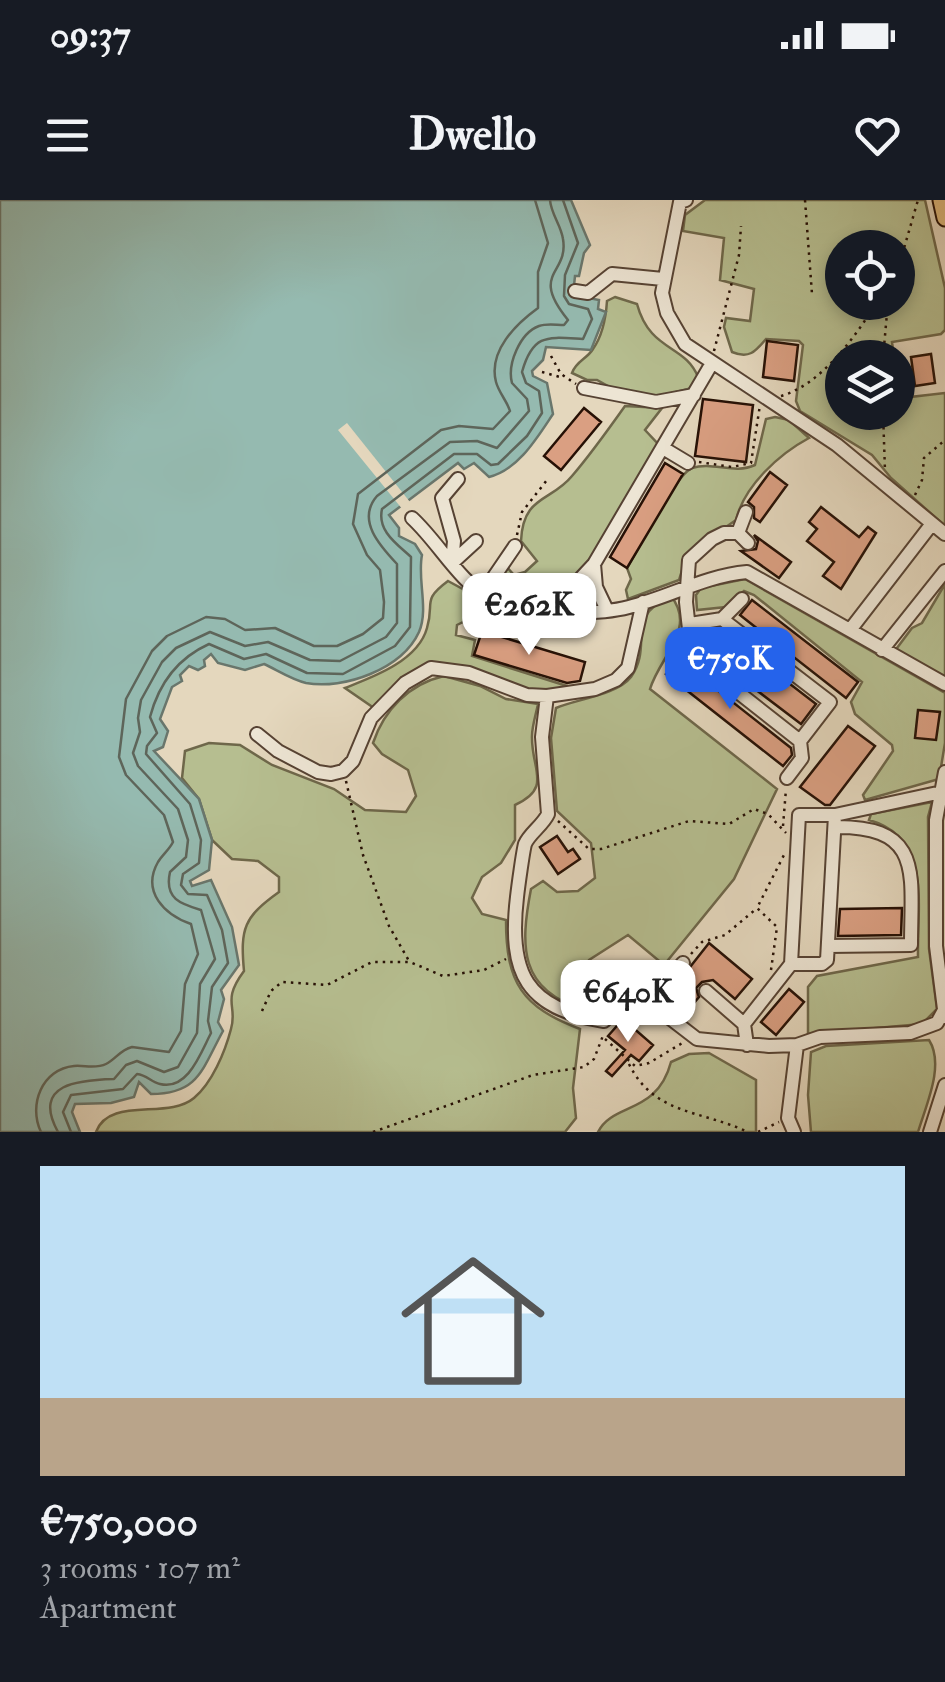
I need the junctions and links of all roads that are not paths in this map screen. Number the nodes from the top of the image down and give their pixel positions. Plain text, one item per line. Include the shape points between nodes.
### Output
1 (686, 200) edge
2 (941, 200) edge
3 (945, 218) edge
4 (663, 279) junction
5 (574, 291) dead end
6 (712, 363) junction
7 (584, 388) road end
8 (694, 395) junction
9 (663, 448) junction
10 (688, 463) road end
11 (458, 479) dead end
12 (746, 512) dead end
13 (412, 518) dead end
14 (931, 526) junction
15 (945, 534) edge
16 (476, 541) dead end
17 (515, 546) road end
18 (452, 563) junction
19 (594, 564) junction
20 (945, 570) edge
21 (689, 584) junction
22 (483, 594) junction
23 (742, 599) dead end
24 (643, 602) junction
25 (606, 608) junction
26 (559, 612) junction
27 (722, 620) junction
28 (690, 624) junction
29 (850, 630) junction
30 (882, 650) junction
31 (945, 684) edge
32 (548, 696) junction
33 (257, 734) dead end
34 (800, 740) junction
35 (945, 772) edge
36 (786, 778) road end
37 (943, 793) edge
38 (835, 821) junction
39 (828, 946) junction
40 (683, 963) road end
41 (791, 964) junction
42 (706, 991) dead end
43 (650, 1002) junction
44 (944, 1006) edge
45 (744, 1024) junction
46 (747, 1045) junction
47 (797, 1045) junction
48 (945, 1085) edge
49 (794, 1132) edge
50 (930, 1132) edge

1 - 4 street via 680,202
2 - 3 main road
4 - 5 street via 612,274 588,292
4 - 6 street via 673,326
6 - 8 street
6 - 14 street via 885,482
7 - 8 street via 656,402
8 - 9 street
9 - 10 street
9 - 19 street
11 - 18 street via 442,498 454,540
12 - 21 street via 743,538 724,533 690,560
13 - 18 street
14 - 15 street
14 - 29 street
16 - 18 street
17 - 22 street
18 - 22 street
19 - 25 street
19 - 26 street
20 - 30 street
21 - 24 street
21 - 28 street
21 - 29 street via 747,572
22 - 26 street via 521,610
23 - 27 street
24 - 25 street
24 - 32 street via 628,668 616,680
25 - 26 street
27 - 28 street
27 - 34 street via 830,702
28 - 34 street via 692,656
29 - 30 street
30 - 31 street
32 - 33 street via 431,668 370,718 342,771 318,772
32 - 43 street via 542,737 548,814 525,844 516,954 534,995 562,1012 604,1021 622,1005
34 - 36 street via 802,758
35 - 37 street
37 - 38 street
37 - 44 street via 936,820 936,946
38 - 39 street
38 - 39 street via 879,829 903,850 910,870 911,944
38 - 41 street via 799,816
39 - 41 street via 822,964
40 - 43 street
41 - 45 street
42 - 45 street
43 - 46 street via 697,1039
44 - 47 street via 926,1030 820,1037
45 - 46 street
46 - 47 street
47 - 49 street via 788,1118
48 - 50 street

